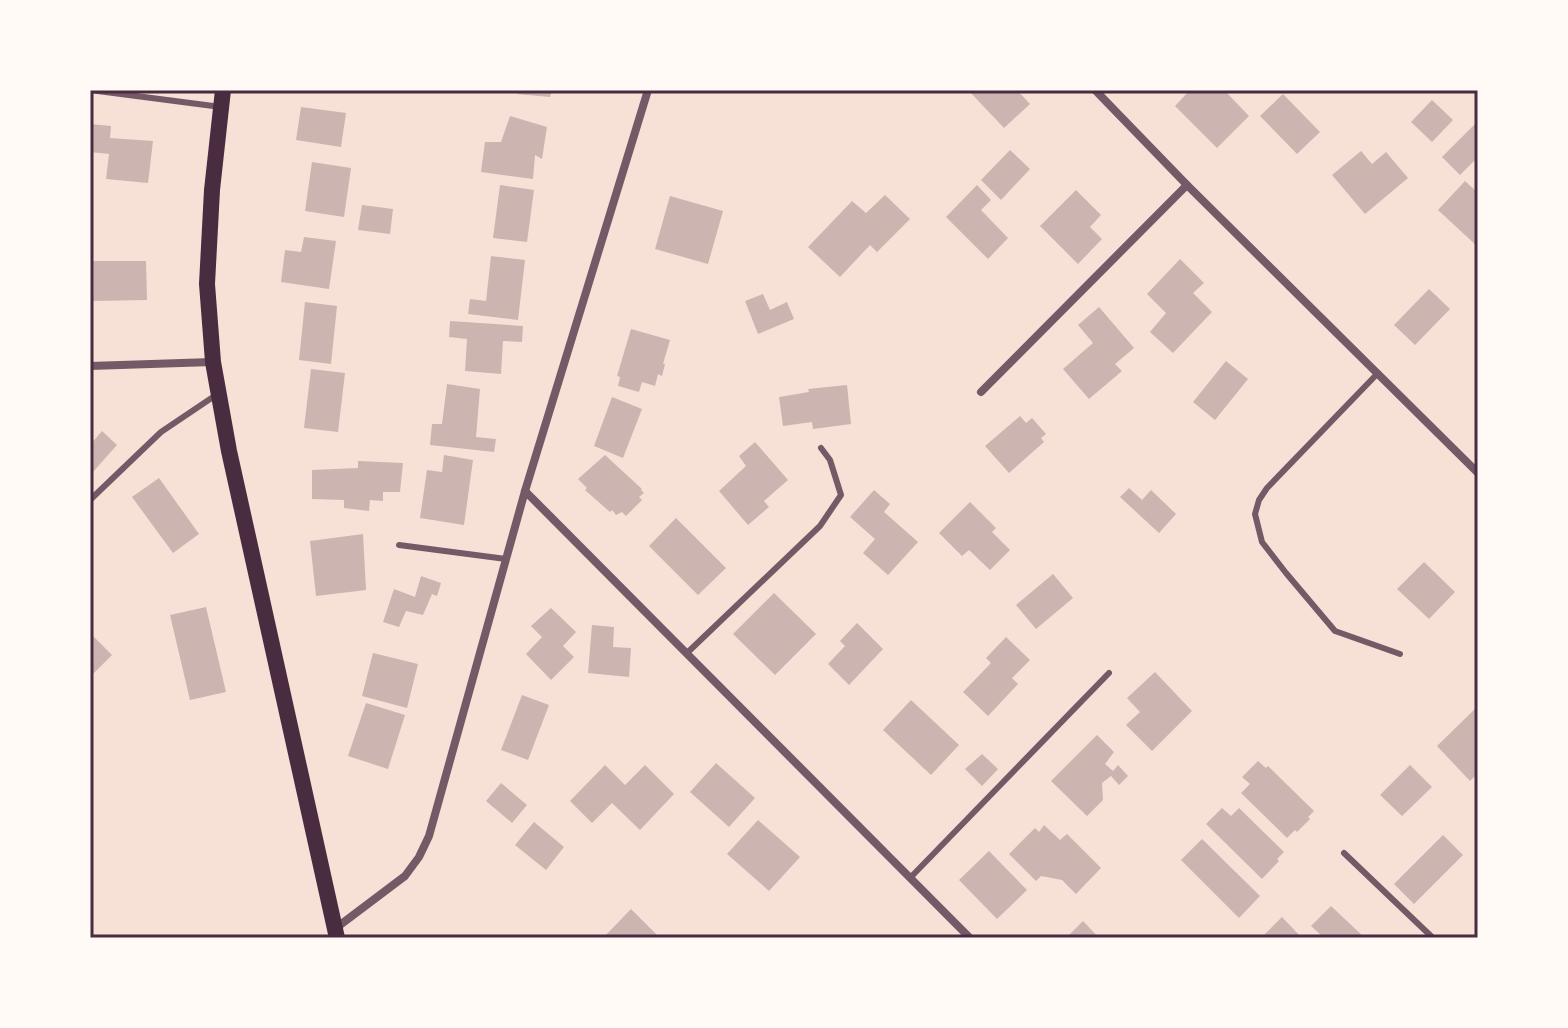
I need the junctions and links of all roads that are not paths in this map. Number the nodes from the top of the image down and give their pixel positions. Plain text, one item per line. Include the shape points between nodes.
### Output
1 (90, 90) edge
2 (648, 90) edge
3 (1095, 90) edge
4 (1113, 90) edge
5 (222, 98) edge
6 (1106, 101) junction
7 (1187, 185) junction
8 (213, 362) junction
9 (90, 366) edge
10 (1378, 373) junction
11 (981, 392) dead end
12 (219, 393) junction
13 (821, 448) dead end
14 (1478, 473) edge
15 (525, 491) junction
16 (90, 500) edge
17 (399, 545) dead end
18 (506, 559) junction
19 (687, 653) junction
20 (1400, 654) dead end
21 (1109, 673) dead end
22 (1344, 853) dead end
23 (910, 878) junction
24 (336, 934) edge
25 (970, 938) edge
26 (1433, 938) edge

1 - 5 lane
2 - 15 street
3 - 6 street
4 - 6 street
5 - 8 main road via 207,284
6 - 7 street
7 - 10 street
7 - 11 street
8 - 9 street
8 - 12 main road
10 - 14 street
10 - 20 lane via 1267,488 1255,514 1262,542 1335,631
12 - 16 lane via 161,432
12 - 24 main road
13 - 19 lane via 841,495 820,526
15 - 18 street
15 - 19 street
17 - 18 lane
18 - 24 street via 429,836 405,876
19 - 23 street
21 - 23 lane
22 - 26 lane
23 - 25 street

